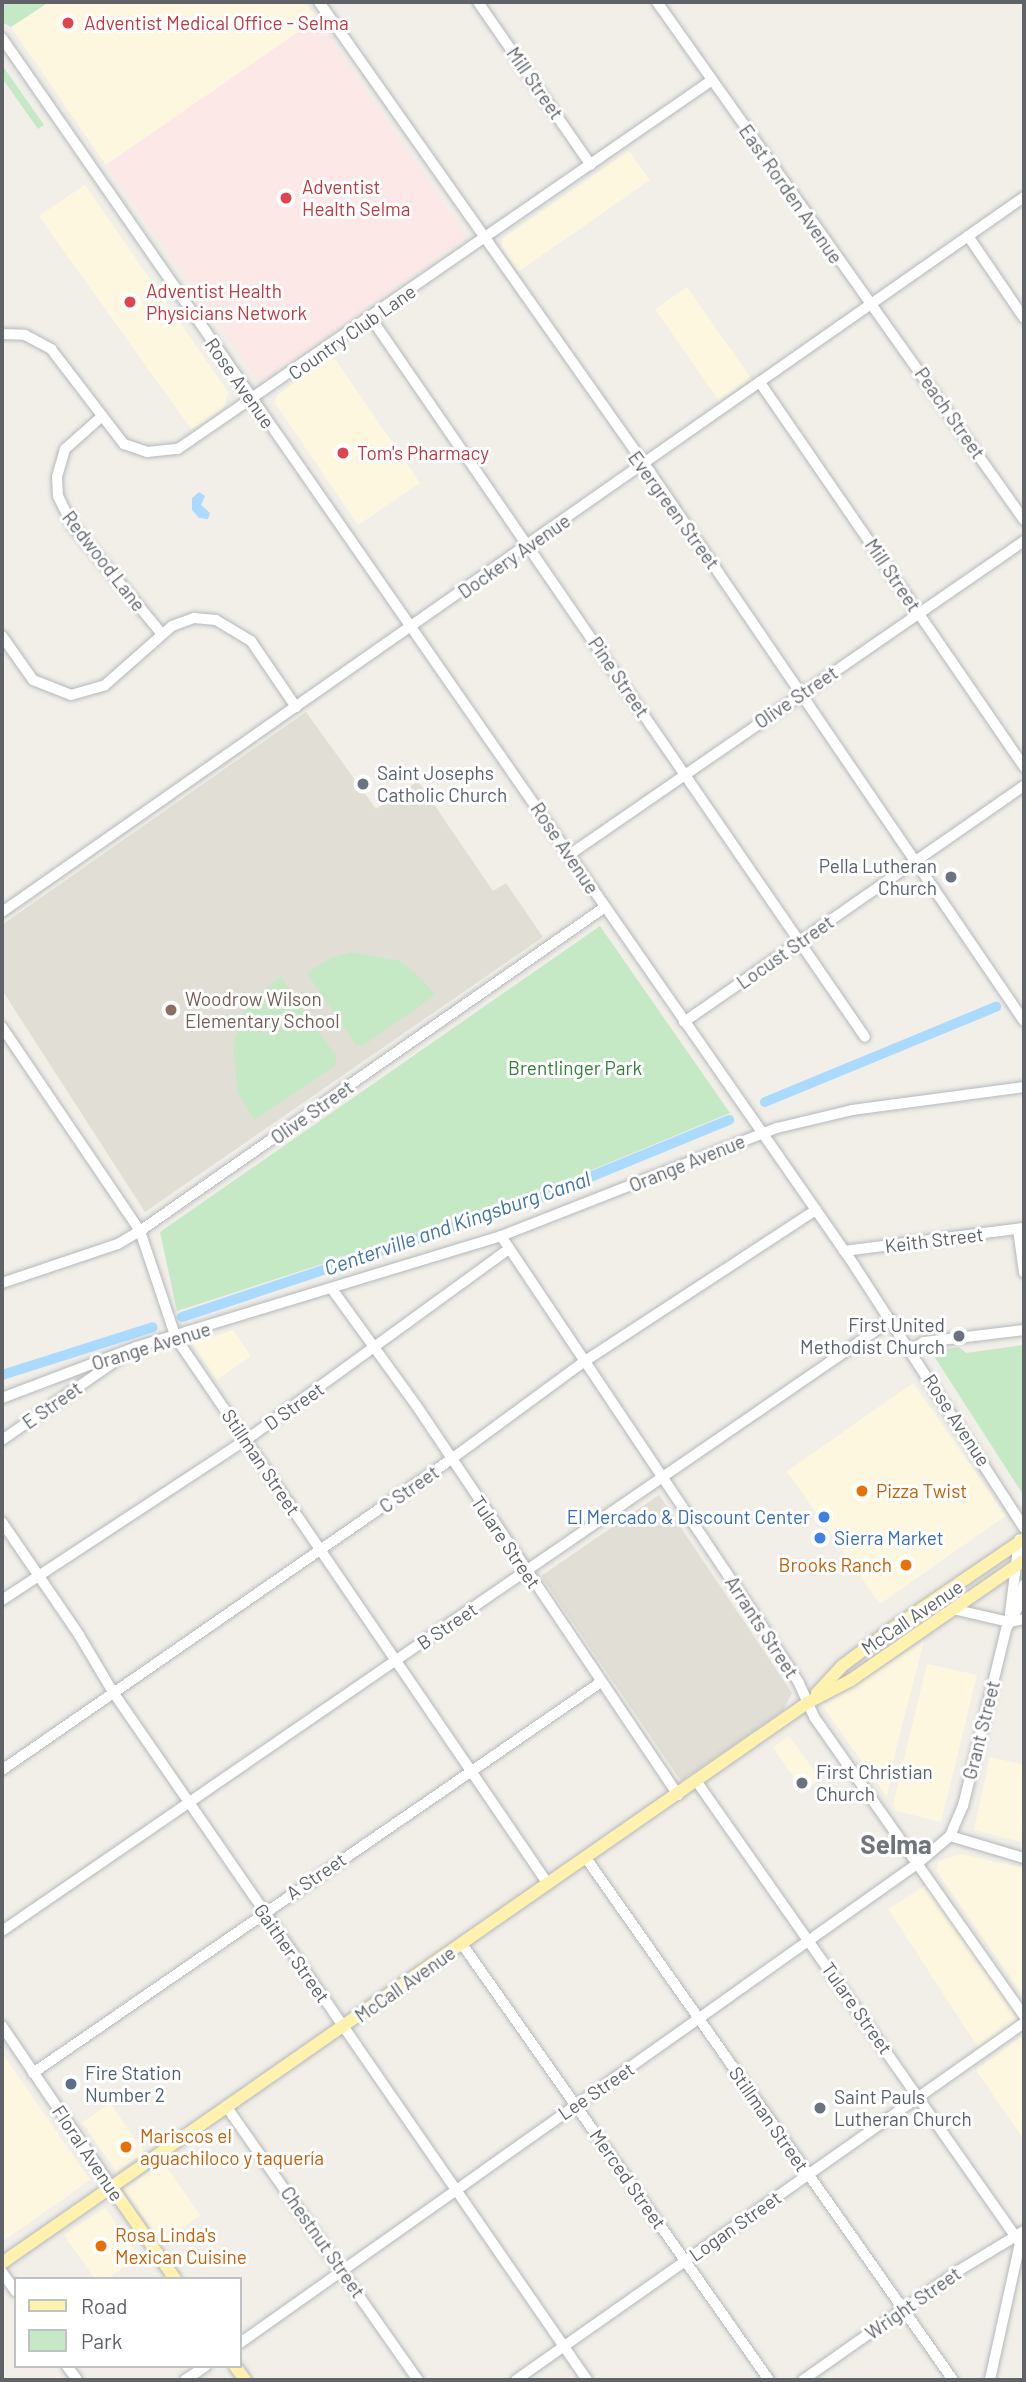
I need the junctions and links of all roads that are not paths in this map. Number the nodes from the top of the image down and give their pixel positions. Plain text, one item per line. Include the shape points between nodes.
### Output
1 (319, 2) edge
2 (478, 2) edge
3 (657, 2) edge
4 (3, 43) edge
5 (712, 80) junction
6 (592, 165) junction
7 (1024, 197) edge
8 (968, 236) junction
9 (485, 240) junction
10 (874, 306) junction
11 (371, 318) junction
12 (1024, 318) edge
13 (2, 334) edge
14 (761, 384) junction
15 (251, 400) junction
16 (100, 418) junction
17 (644, 465) junction
18 (1024, 520) edge
19 (1024, 541) edge
20 (529, 545) junction
21 (919, 613) junction
22 (412, 627) junction
23 (161, 634) junction
24 (2, 636) edge
25 (802, 693) junction
26 (296, 707) junction
27 (1024, 767) edge
28 (685, 774) junction
29 (1024, 786) edge
30 (569, 855) junction
31 (916, 862) junction
32 (605, 907) junction
33 (2, 912) edge
34 (800, 941) junction
35 (1024, 1021) edge
36 (684, 1022) junction
37 (2, 1027) edge
38 (865, 1037) dead end
39 (1024, 1087) edge
40 (762, 1133) junction
41 (816, 1210) junction
42 (1021, 1228) edge
43 (140, 1231) junction
44 (501, 1237) junction
45 (509, 1249) junction
46 (844, 1251) junction
47 (1024, 1273) edge
48 (4, 1279) edge
49 (332, 1289) junction
50 (891, 1320) junction
51 (1024, 1331) edge
52 (176, 1338) junction
53 (136, 1347) junction
54 (374, 1350) junction
55 (911, 1350) junction
56 (585, 1361) junction
57 (2, 1398) edge
58 (2, 1440) edge
59 (246, 1440) junction
60 (450, 1460) junction
61 (662, 1478) junction
62 (2, 1522) edge
63 (1022, 1534) edge
64 (321, 1550) junction
65 (1021, 1562) edge
66 (526, 1572) junction
67 (38, 1574) junction
68 (1024, 1585) edge
69 (2, 1600) edge
70 (957, 1610) junction
71 (1024, 1619) edge
72 (1009, 1622) junction
73 (396, 1661) junction
74 (601, 1682) junction
75 (113, 1692) junction
76 (807, 1703) junction
77 (2, 1770) edge
78 (472, 1771) junction
79 (696, 1782) junction
80 (678, 1795) junction
81 (188, 1802) junction
82 (950, 1836) junction
83 (1024, 1857) edge
84 (586, 1858) junction
85 (917, 1864) junction
86 (548, 1884) junction
87 (263, 1912) junction
88 (2, 1931) edge
89 (809, 1940) junction
90 (462, 1944) junction
91 (1024, 2016) edge
92 (699, 2020) junction
93 (1024, 2023) edge
94 (2, 2026) edge
95 (343, 2027) junction
96 (33, 2073) junction
97 (918, 2097) junction
98 (577, 2104) junction
99 (226, 2106) junction
100 (808, 2175) junction
101 (110, 2185) junction
102 (457, 2189) junction
103 (1020, 2233) edge
104 (685, 2261) junction
105 (2, 2263) edge
106 (344, 2270) junction
107 (2, 2272) edge
108 (174, 2277) edge
109 (14, 2289) edge
110 (904, 2310) junction
111 (242, 2342) edge
112 (564, 2346) junction
113 (203, 2368) edge
114 (185, 2380) edge
115 (418, 2380) edge
116 (516, 2380) edge
117 (587, 2380) edge
118 (769, 2380) edge
119 (803, 2380) edge
120 (953, 2380) edge
121 (990, 2380) edge

1 - 9 street, Evergreen Street
2 - 6 street, Mill Street
3 - 5 street, East Rorden Avenue
4 - 15 street, Rose Avenue
5 - 6 street, Country Club Lane
5 - 10 street, East Rorden Avenue
6 - 9 street, Country Club Lane
7 - 8 street, Dockery Avenue
8 - 10 street, Dockery Avenue
8 - 12 street
9 - 11 street, Country Club Lane
9 - 17 street, Evergreen Street
10 - 14 street, Dockery Avenue
10 - 18 street, Peach Street
11 - 15 street, Country Club Lane
11 - 20 street, Pine Street
13 - 16 street, Country Club Lane via 25,335 51,349
14 - 17 street, Dockery Avenue
14 - 21 street, Mill Street
15 - 16 street, Country Club Lane via 186,445 163,453 124,444
15 - 22 street, Rose Avenue
16 - 23 street, Redwood Lane via 65,449 57,477 58,496 72,525
17 - 20 street, Dockery Avenue
17 - 25 street, Evergreen Street
19 - 21 street, Olive Street
20 - 22 street, Dockery Avenue
20 - 28 street, Pine Street
21 - 25 street, Olive Street
21 - 27 street, Mill Street
22 - 26 street, Dockery Avenue
22 - 30 street, Rose Avenue
23 - 24 street via 105,685 71,695 33,680
23 - 26 street via 194,618 229,625 251,641
25 - 28 street, Olive Street
25 - 31 street, Evergreen Street
26 - 33 street, Dockery Avenue
28 - 30 street, Olive Street
28 - 34 street, Pine Street
29 - 31 street, Locust Street
30 - 32 street, Rose Avenue
31 - 34 street, Locust Street
31 - 35 street, Evergreen Street
32 - 36 street, Rose Avenue
32 - 43 street, Olive Street
34 - 36 street, Locust Street
34 - 38 street, Pine Street
36 - 40 street, Rose Avenue
37 - 43 street, Stillman Street
39 - 40 street, Orange Avenue via 852,1110
40 - 41 street, Rose Avenue
40 - 44 street, Orange Avenue
41 - 46 street, Rose Avenue
41 - 56 street, C Street
42 - 46 street, Keith Street
42 - 47 street
43 - 48 street, Olive Street via 118,1244
43 - 52 street, Stillman Street
44 - 45 street, Arrants Street
44 - 49 street, Orange Avenue
45 - 54 street, D Street
45 - 56 street, Arrants Street
46 - 50 street, Rose Avenue
49 - 52 street, Orange Avenue
49 - 54 street, Tulare Street
50 - 55 street, Rose Avenue
50 - 61 street, B Street
51 - 55 street via 924,1342
52 - 53 street, Orange Avenue
52 - 59 street, Stillman Street
53 - 57 street, Orange Avenue
53 - 58 street, E Street
54 - 59 street, D Street
54 - 60 street, Tulare Street
55 - 63 street, Rose Avenue
56 - 60 street, C Street
56 - 61 street, Arrants Street
59 - 64 street, Stillman Street
59 - 67 street, D Street
60 - 64 street, C Street
60 - 66 street, Tulare Street
61 - 66 street, B Street
61 - 76 street, Arrants Street via 793,1672
62 - 67 street, Gaither Street
63 - 65 street, Grant Street
63 - 76 main road, McCall Avenue via 842,1666
64 - 73 street, Stillman Street
64 - 75 street, C Street
65 - 70 main road, McCall Avenue
65 - 72 street, Grant Street
66 - 73 street, B Street
66 - 74 street, Tulare Street
67 - 69 street, D Street
67 - 75 street, Gaither Street
68 - 72 street, Grant Street
70 - 72 street
70 - 76 main road, McCall Avenue via 851,1680
71 - 72 street
72 - 82 street, Grant Street via 960,1815
73 - 78 street, Stillman Street
73 - 81 street, B Street
74 - 78 street, A Street
74 - 80 street, Tulare Street
75 - 77 street, C Street
75 - 81 street, Gaither Street
76 - 79 main road, McCall Avenue
76 - 85 street, Arrants Street
78 - 86 street, Stillman Street
78 - 87 street, A Street
79 - 80 main road, McCall Avenue
79 - 89 street, Tulare Street
80 - 84 main road, McCall Avenue
81 - 87 street, Gaither Street
81 - 88 street, B Street
82 - 83 street
82 - 85 street, Lee Street
84 - 86 main road, McCall Avenue
84 - 92 street, Stillman Street
85 - 89 street, Lee Street
85 - 91 street, Arrants Street
86 - 90 main road, McCall Avenue
87 - 95 street, Gaither Street
87 - 96 street, A Street
89 - 92 street, Lee Street
89 - 97 street, Tulare Street
90 - 95 main road, McCall Avenue
90 - 98 street, Merced Street
92 - 98 street, Lee Street
92 - 100 street, Stillman Street
93 - 97 street, Logan Street
94 - 96 street, Floral Avenue
95 - 99 main road, McCall Avenue
95 - 102 street, Gaither Street
96 - 101 street, Floral Avenue
97 - 100 street, Logan Street
97 - 103 street, Tulare Street
98 - 102 street, Lee Street
98 - 104 street, Merced Street
99 - 101 main road, McCall Avenue
99 - 106 street, Chestnut Street
100 - 104 street, Logan Street
100 - 110 street, Stillman Street
101 - 105 main road, McCall Avenue
101 - 108 main road, Floral Avenue
102 - 106 street, Lee Street
102 - 112 street, Gaither Street
103 - 110 street, Wright Street
103 - 121 street via 1022,2248
104 - 112 street, Logan Street
104 - 118 street, Merced Street
106 - 111 street, Lee Street
106 - 115 street, Chestnut Street
107 - 109 street
110 - 119 street, Wright Street
110 - 120 street, Stillman Street
112 - 116 street, Logan Street
112 - 117 street, Gaither Street
113 - 114 street

